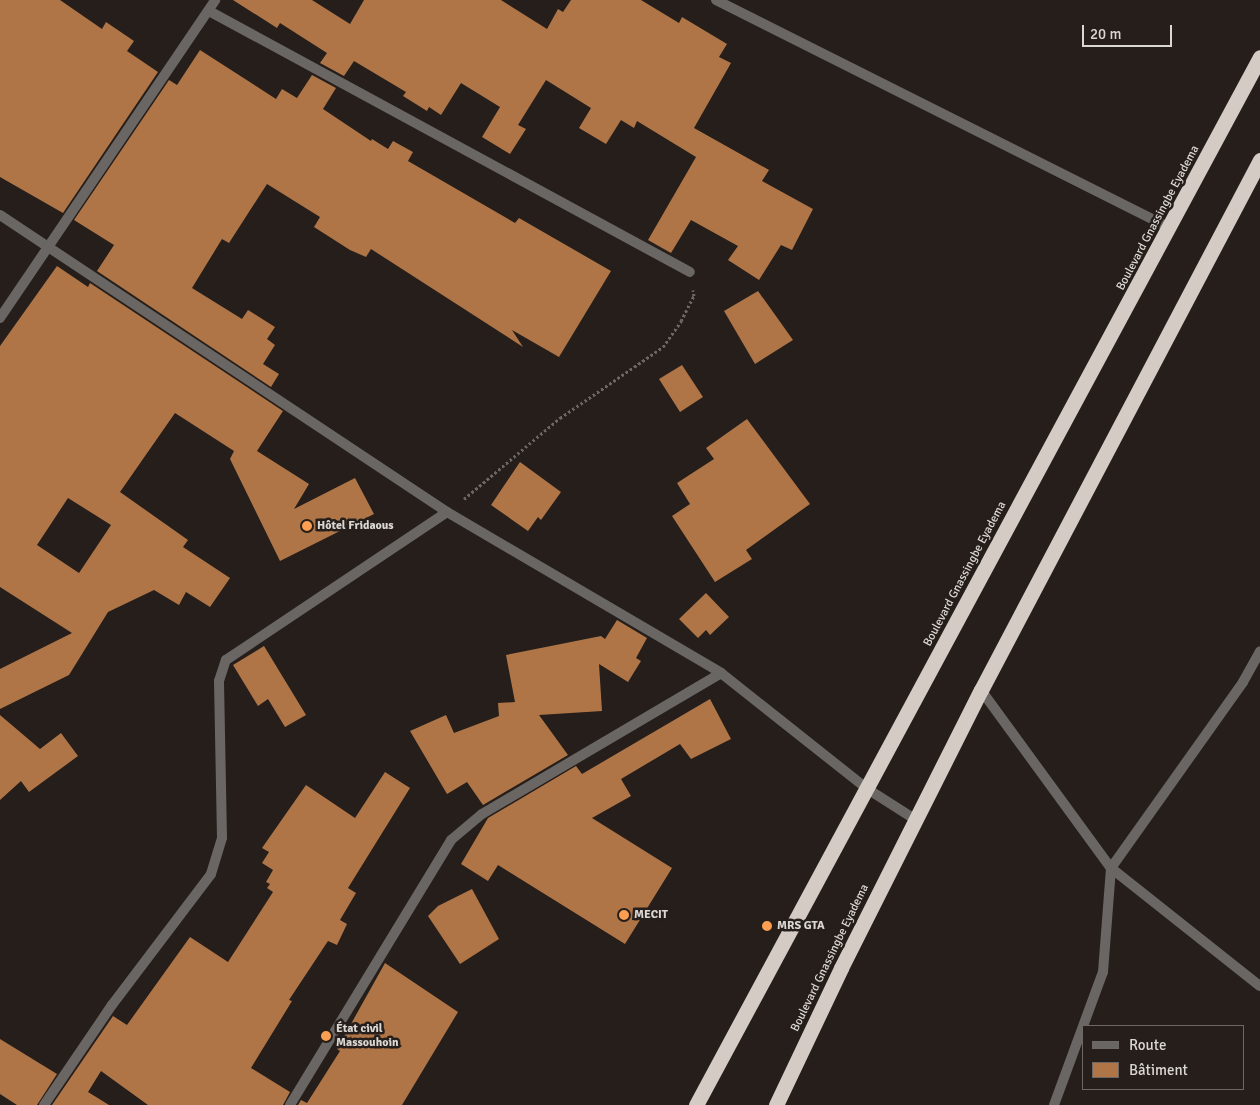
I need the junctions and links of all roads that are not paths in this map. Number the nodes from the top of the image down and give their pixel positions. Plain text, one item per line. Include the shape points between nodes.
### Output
1 (215, 0) edge
2 (716, 0) edge
3 (209, 11) junction
4 (1260, 57) edge
5 (1260, 160) edge
6 (0, 215) edge
7 (1170, 228) junction
8 (51, 246) junction
9 (690, 272) road end
10 (0, 318) edge
11 (447, 512) junction
12 (1260, 651) edge
13 (721, 673) junction
14 (981, 690) junction
15 (866, 788) junction
16 (916, 820) junction
17 (1111, 868) junction
18 (1260, 986) edge
19 (1083, 1025) edge
20 (1082, 1029) edge
21 (44, 1105) edge
22 (290, 1105) edge
23 (696, 1105) edge
24 (776, 1105) edge
25 (1054, 1105) edge

1 - 3 street
2 - 7 street
3 - 8 street
3 - 9 street
4 - 7 highway, Boulevard Gnassingbe Eyadema
5 - 14 highway, Boulevard Gnassingbe Eyadema
6 - 8 street
7 - 15 highway, Boulevard Gnassingbe Eyadema
8 - 10 street
8 - 11 street
11 - 13 street
11 - 21 street via 226,660 219,681 222,838 211,874 112,1005
12 - 17 street via 1243,682
13 - 15 street
13 - 22 street via 482,814 451,840
14 - 16 highway, Boulevard Gnassingbe Eyadema
14 - 17 street
15 - 16 street
15 - 23 highway, Boulevard Gnassingbe Eyadema
16 - 24 highway, Boulevard Gnassingbe Eyadema
17 - 18 street
17 - 19 street via 1103,972
20 - 25 street

